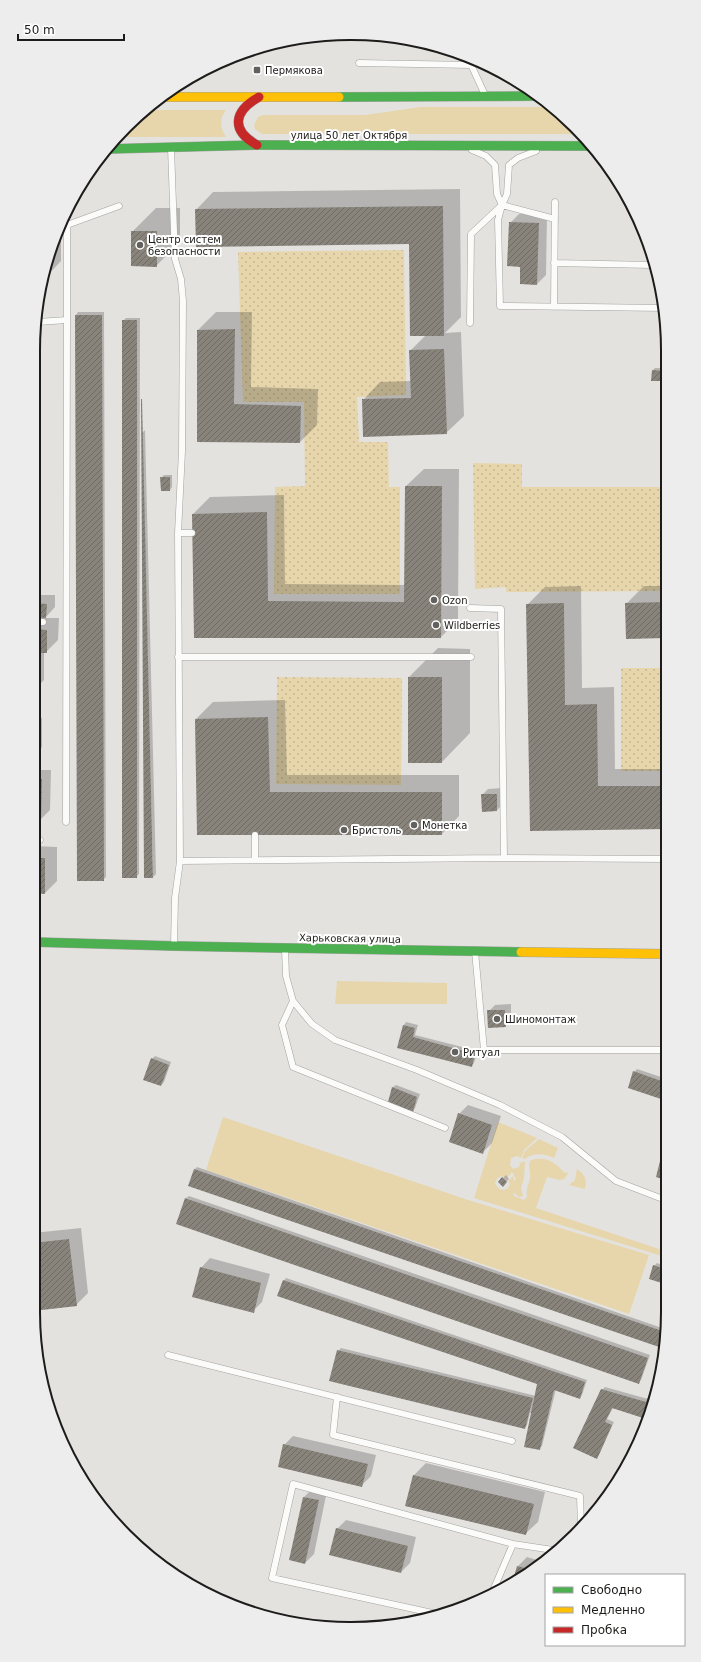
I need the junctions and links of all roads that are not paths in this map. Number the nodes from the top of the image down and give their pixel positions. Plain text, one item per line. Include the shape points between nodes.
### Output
1 (359, 63) dead end
2 (472, 65) joint
3 (485, 96) junction
4 (529, 96) edge
5 (171, 97) edge
6 (259, 97) junction
7 (257, 146) junction
8 (547, 146) junction
9 (584, 146) edge
10 (464, 147) junction
11 (172, 148) junction
12 (115, 149) edge
13 (555, 202) dead end
14 (502, 205) junction
15 (119, 206) dead end
16 (555, 219) junction
17 (554, 262) junction
18 (649, 265) edge
19 (554, 307) junction
20 (658, 308) edge
21 (67, 320) junction
22 (42, 322) edge
23 (470, 323) dead end
24 (178, 533) junction
25 (192, 533) dead end
26 (470, 608) dead end
27 (178, 657) junction
28 (471, 658) dead end
29 (66, 822) dead end
30 (255, 835) dead end
31 (504, 858) junction
32 (661, 859) edge
33 (255, 860) junction
34 (180, 861) junction
35 (40, 942) edge
36 (174, 946) junction
37 (284, 947) junction
38 (476, 951) junction
39 (661, 954) edge
40 (293, 1001) junction
41 (661, 1050) edge
42 (445, 1128) dead end
43 (661, 1198) edge
44 (168, 1355) dead end
45 (337, 1397) junction
46 (512, 1441) dead end
47 (581, 1519) edge
48 (513, 1544) junction
49 (550, 1550) edge
50 (495, 1586) edge
51 (427, 1612) edge

1 - 2 lane
2 - 3 lane
3 - 4 main road
3 - 6 main road
5 - 6 main road
6 - 7 main road via 249,101 241,110 238,121 240,132 247,141
7 - 10 main road, улица 50 лет Октября
7 - 11 main road, улица 50 лет Октября
8 - 9 main road, улица 50 лет Октября
8 - 10 main road, улица 50 лет Октября
8 - 14 lane via 518,158 509,165 507,194
10 - 14 lane via 486,156 495,166 497,194
11 - 12 main road, улица 50 лет Октября
11 - 24 lane via 175,259 181,279 183,302 182,451
13 - 16 lane
14 - 16 lane
14 - 19 lane via 498,220 500,306
14 - 23 lane via 471,234
15 - 21 lane via 67,225
16 - 17 lane
17 - 18 lane
17 - 19 lane
19 - 20 lane
21 - 22 lane
21 - 29 lane
24 - 25 lane
24 - 27 lane
26 - 31 lane via 501,609
27 - 28 lane
27 - 34 lane
30 - 33 lane
31 - 32 lane
31 - 33 lane
33 - 34 lane
34 - 36 lane via 175,898
35 - 36 main road, Харьковская улица
36 - 37 main road, Харьковская улица
37 - 38 main road, Харьковская улица
37 - 40 lane via 286,976
38 - 39 main road, Харьковская улица
38 - 41 lane via 484,1050
40 - 42 lane via 282,1025 293,1067
40 - 43 lane via 312,1024 335,1040 417,1070 500,1105 562,1137 616,1181
44 - 45 lane
45 - 46 lane
45 - 47 lane via 333,1435 580,1496
48 - 49 lane
48 - 50 lane
48 - 51 lane via 293,1484 272,1578

